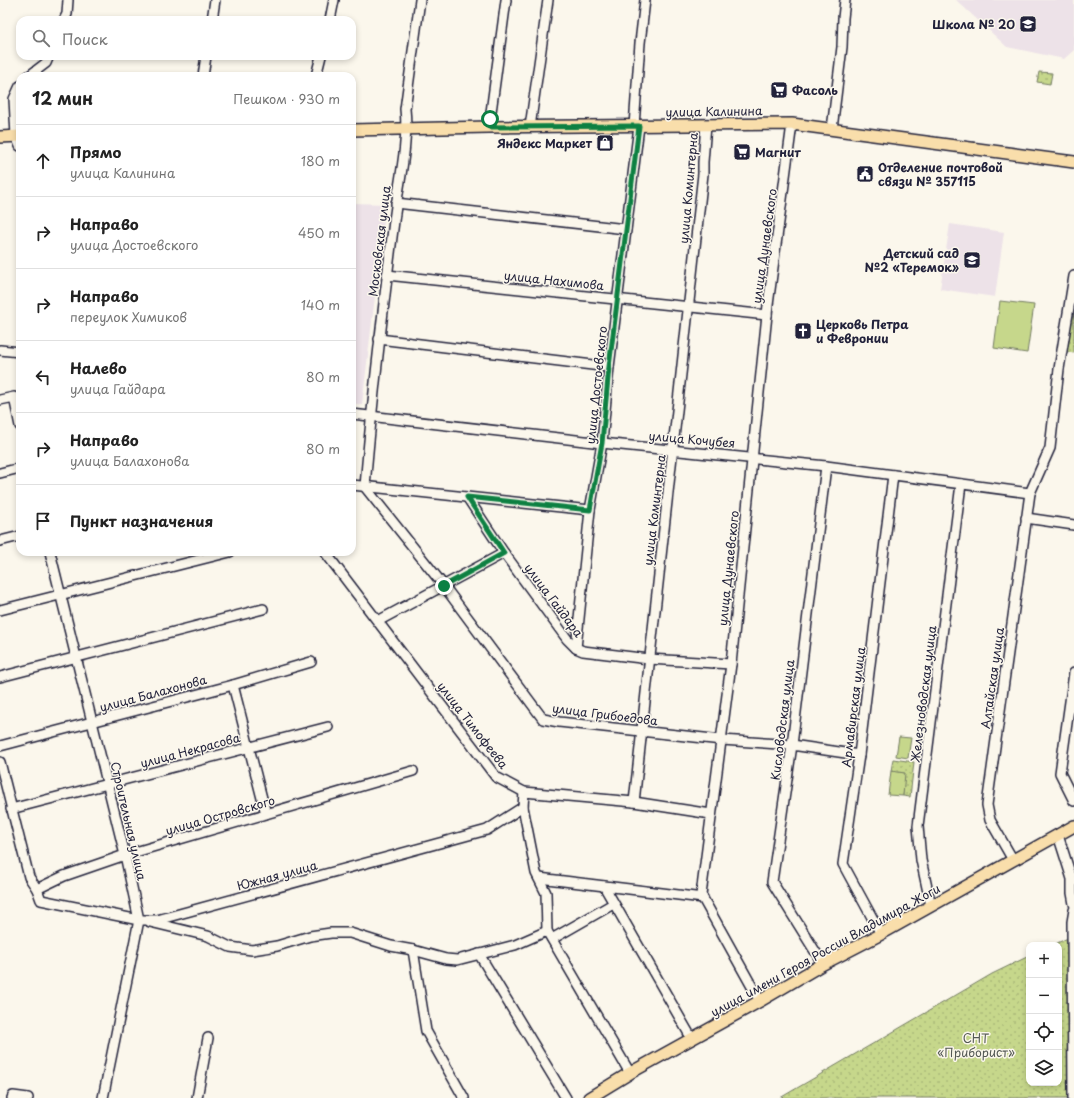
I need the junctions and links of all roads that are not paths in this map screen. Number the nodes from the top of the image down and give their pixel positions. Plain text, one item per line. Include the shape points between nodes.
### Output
1 (68, 0) edge
2 (215, 0) edge
3 (334, 0) edge
4 (420, 0) edge
5 (506, 0) edge
6 (548, 0) edge
7 (646, 0) edge
8 (845, 0) edge
9 (66, 16) edge
10 (213, 16) edge
11 (331, 16) edge
12 (47, 60) edge
13 (205, 60) edge
14 (320, 60) edge
15 (34, 72) edge
16 (204, 72) edge
17 (317, 72) edge
18 (16, 95) edge
19 (16, 115) edge
20 (792, 124) junction
21 (706, 125) junction
22 (636, 126) junction
23 (489, 127) junction
24 (530, 127) junction
25 (405, 129) junction
26 (832, 129) junction
27 (356, 130) edge
28 (0, 137) edge
29 (16, 140) edge
30 (1074, 162) edge
31 (396, 203) junction
32 (626, 228) junction
33 (387, 275) junction
34 (1074, 276) edge
35 (617, 299) junction
36 (688, 307) junction
37 (767, 315) junction
38 (379, 339) junction
39 (0, 350) edge
40 (16, 352) edge
41 (609, 367) junction
42 (0, 400) edge
43 (16, 407) edge
44 (356, 414) edge
45 (370, 416) junction
46 (602, 443) junction
47 (673, 450) junction
48 (752, 457) junction
49 (826, 466) junction
50 (16, 469) edge
51 (0, 473) edge
52 (893, 475) junction
53 (961, 484) junction
54 (356, 485) edge
55 (365, 486) junction
56 (1030, 493) junction
57 (467, 497) junction
58 (590, 510) junction
59 (1026, 518) junction
60 (1074, 525) edge
61 (16, 537) edge
62 (0, 541) edge
63 (504, 553) junction
64 (51, 556) edge
65 (214, 556) edge
66 (328, 556) edge
67 (444, 586) junction
68 (60, 594) junction
69 (263, 609) dead end
70 (0, 610) edge
71 (378, 621) junction
72 (576, 648) junction
73 (75, 657) junction
74 (649, 659) junction
75 (311, 662) dead end
76 (731, 664) junction
77 (1074, 673) edge
78 (0, 677) edge
79 (233, 685) junction
80 (92, 722) junction
81 (328, 727) dead end
82 (642, 731) junction
83 (722, 740) junction
84 (792, 745) junction
85 (0, 746) edge
86 (249, 747) junction
87 (859, 755) junction
88 (0, 762) edge
89 (413, 771) dead end
90 (108, 784) junction
91 (524, 792) junction
92 (1074, 801) edge
93 (634, 802) junction
94 (523, 807) junction
95 (11, 809) junction
96 (266, 814) junction
97 (711, 814) junction
98 (1074, 826) edge
99 (1058, 835) junction
100 (125, 855) junction
101 (1013, 860) junction
102 (539, 878) junction
103 (604, 886) junction
104 (37, 889) junction
105 (703, 898) junction
106 (613, 904) junction
107 (1074, 904) edge
108 (931, 906) junction
109 (1074, 910) edge
110 (139, 920) junction
111 (547, 931) junction
112 (881, 934) junction
113 (552, 939) junction
114 (413, 950) junction
115 (479, 954) junction
116 (823, 964) junction
117 (760, 1001) junction
118 (208, 1038) dead end
119 (692, 1039) junction
120 (630, 1073) junction
121 (13, 1097) edge
122 (28, 1098) edge
123 (103, 1098) edge
124 (197, 1098) edge
125 (464, 1098) edge
126 (566, 1098) edge
127 (589, 1098) edge
128 (1073, 1098) edge

1 - 9 street
2 - 10 street
3 - 11 street
4 - 25 street, Московская улица via 405,109
5 - 23 street
6 - 24 street
7 - 22 street, улица Достоевского via 640,43
8 - 26 street
12 - 15 street
13 - 16 street
14 - 17 street
18 - 19 street
20 - 21 main road, улица Калинина
20 - 26 main road, улица Калинина
20 - 37 street, улица Дунаевского
21 - 22 main road, улица Калинина
21 - 36 street, улица Коминтерна
22 - 24 main road, улица Калинина
22 - 32 street, улица Достоевского
23 - 24 main road, улица Калинина
23 - 25 main road, улица Калинина
25 - 27 main road, улица Калинина
25 - 31 street, Московская улица
26 - 30 main road, улица Калинина
28 - 29 main road
31 - 32 street
31 - 33 street, Московская улица
32 - 35 street, улица Достоевского
33 - 35 street, улица Нахимова
33 - 38 street, Московская улица
34 - 56 street, Алтайская улица via 1050,448
35 - 36 street, улица Нахимова
35 - 41 street, улица Достоевского
36 - 37 street, улица Нахимова
36 - 47 street, улица Коминтерна
37 - 48 street, улица Дунаевского
38 - 41 street
38 - 45 street, Московская улица
39 - 40 street
41 - 46 street, улица Достоевского
42 - 43 street via 14,397
44 - 45 street, улица Кочубея
45 - 46 street, улица Кочубея
45 - 55 street, Московская улица
46 - 47 street, улица Кочубея
46 - 58 street, улица Достоевского
47 - 48 street, улица Кочубея
47 - 74 street, улица Коминтерна
48 - 49 street, улица Кочубея
48 - 76 street, улица Дунаевского
49 - 52 street, улица Кочубея
49 - 84 street, Кисловодская улица
50 - 51 street
52 - 53 street, улица Кочубея
52 - 87 street, Армавирская улица
53 - 56 street, улица Кочубея
53 - 108 street, Железноводская улица via 918,826 921,860
54 - 55 street
55 - 57 street
55 - 67 street, улица Грибоедова
56 - 59 street, Алтайская улица
57 - 58 street
57 - 63 street, улица Гайдара
58 - 72 street, улица Достоевского
59 - 60 street
59 - 101 street, Алтайская улица via 987,804 990,820
61 - 62 street
63 - 67 street
63 - 72 street, улица Гайдара
64 - 68 street, Строительная улица
65 - 68 street
66 - 71 street, улица Тимофеева
67 - 71 street
67 - 82 street, улица Грибоедова via 543,719
68 - 70 street
68 - 73 street, Строительная улица
69 - 73 street
71 - 91 street, улица Тимофеева via 496,777
72 - 74 street, улица Гайдара
73 - 78 street
73 - 80 street, Строительная улица
74 - 76 street, улица Гайдара
74 - 82 street, улица Коминтерна
75 - 79 street, улица Балахонова
76 - 83 street, улица Дунаевского
77 - 92 street via 1060,773
79 - 80 street, улица Балахонова
79 - 86 street
80 - 85 street, улица Балахонова
80 - 90 street, Строительная улица
81 - 86 street, улица Некрасова
82 - 83 street, улица Грибоедова
82 - 93 street, улица Коминтерна
83 - 84 street, улица Грибоедова
83 - 97 street, улица Дунаевского
84 - 87 street, улица Грибоедова
84 - 116 street, Кисловодская улица via 772,882
86 - 90 street, улица Некрасова
86 - 96 street
87 - 112 street, Армавирская улица via 843,864
88 - 95 street
89 - 96 street, улица Островского
90 - 95 street, улица Некрасова
90 - 100 street, Строительная улица
91 - 93 street, улица Тимофеева
91 - 94 street
93 - 97 street, улица Тимофеева
94 - 102 street
94 - 110 street, Южная улица via 488,830 157,920
95 - 104 street via 29,877
96 - 100 street, улица Островского
97 - 105 street, улица Дунаевского via 701,895
98 - 99 main road, улица имени Героя России Владимира Жоги
99 - 101 main road, улица имени Героя России Владимира Жоги
99 - 107 street via 1072,879
100 - 104 street, улица Островского via 64,876
100 - 110 street, Строительная улица
101 - 108 main road, улица имени Героя России Владимира Жоги
102 - 103 street
102 - 111 street via 546,893
103 - 105 street
103 - 106 street
104 - 110 street, Южная улица via 41,900
105 - 117 street, улица Дунаевского
106 - 113 street
106 - 119 street
108 - 112 main road, улица имени Героя России Владимира Жоги
109 - 128 street
110 - 114 street via 208,936 230,947 252,950 331,933 350,933
110 - 123 street, Строительная улица
111 - 113 street
111 - 115 street via 515,945
112 - 116 main road, улица имени Героя России Владимира Жоги
113 - 120 street
114 - 115 street via 457,960
114 - 125 street via 426,1031
115 - 126 street
116 - 117 main road, улица имени Героя России Владимира Жоги
117 - 119 main road, улица имени Героя России Владимира Жоги
118 - 124 street
119 - 120 main road, улица имени Героя России Владимира Жоги
120 - 127 main road, улица имени Героя России Владимира Жоги
121 - 122 street

